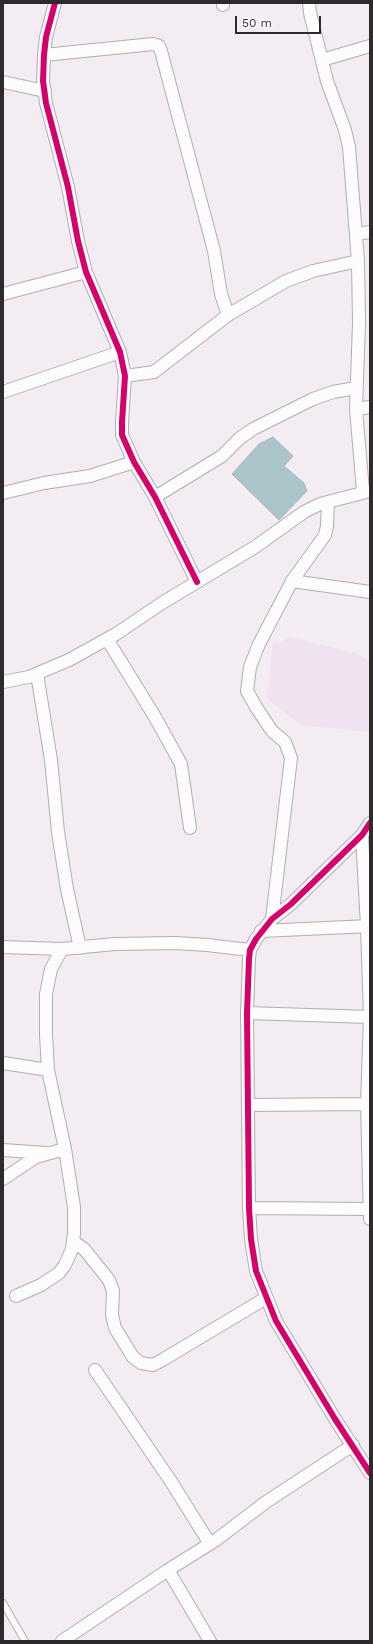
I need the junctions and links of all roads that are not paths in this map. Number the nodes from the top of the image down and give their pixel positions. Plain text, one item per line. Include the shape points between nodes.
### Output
1 (55, 3) edge
2 (309, 3) edge
3 (370, 46) edge
4 (44, 55) junction
5 (322, 60) junction
6 (3, 82) edge
7 (45, 91) junction
8 (370, 232) edge
9 (356, 234) junction
10 (358, 260) junction
11 (86, 272) junction
12 (3, 294) edge
13 (228, 315) junction
14 (365, 322) edge
15 (120, 352) junction
16 (125, 376) junction
17 (356, 388) junction
18 (3, 391) edge
19 (370, 407) edge
20 (356, 409) junction
21 (134, 462) junction
22 (367, 491) edge
23 (3, 493) edge
24 (155, 496) junction
25 (328, 502) junction
26 (292, 580) junction
27 (197, 582) junction
28 (370, 592) edge
29 (107, 639) junction
30 (37, 674) junction
31 (3, 682) edge
32 (190, 828) dead end
33 (367, 828) edge
34 (272, 919) junction
35 (369, 926) edge
36 (261, 931) junction
37 (3, 947) edge
38 (80, 948) junction
39 (62, 949) junction
40 (250, 950) junction
41 (247, 1013) junction
42 (370, 1017) edge
43 (3, 1063) edge
44 (48, 1070) junction
45 (368, 1104) edge
46 (248, 1106) junction
47 (65, 1149) junction
48 (3, 1150) edge
49 (48, 1153) junction
50 (3, 1179) edge
51 (249, 1208) junction
52 (370, 1212) edge
53 (73, 1241) junction
54 (16, 1296) dead end
55 (266, 1298) junction
56 (95, 1370) dead end
57 (352, 1445) junction
58 (370, 1472) edge
59 (210, 1544) junction
60 (168, 1570) junction
61 (3, 1603) edge
62 (25, 1641) edge
63 (62, 1641) edge
64 (210, 1641) edge

1 - 4 street
2 - 5 street
3 - 5 street
4 - 7 street
4 - 13 street via 153,44 159,46 214,251 221,294
5 - 9 street via 349,147
6 - 7 street
7 - 11 street
8 - 9 street
9 - 10 street
10 - 13 street via 313,271 286,281
10 - 14 street
11 - 12 street
11 - 15 street
13 - 16 street via 154,372
14 - 17 street
15 - 16 street
15 - 18 street
16 - 21 street via 122,435
17 - 20 street
17 - 24 street via 313,399 253,429 222,456
19 - 20 street
20 - 22 street
21 - 23 street via 90,476
21 - 24 street
22 - 25 street
24 - 27 street
25 - 26 street via 325,535
25 - 27 street via 304,512 255,548
26 - 28 street
26 - 34 street via 259,644 250,667 247,691 272,731 285,742 291,758
27 - 29 street
29 - 30 street
29 - 32 street via 181,764
30 - 31 street
30 - 38 street via 51,760 58,832
33 - 34 street via 291,904
33 - 35 street
34 - 36 street
35 - 36 street
35 - 42 street
36 - 40 street
37 - 39 street
38 - 39 street
38 - 40 street via 116,944 176,943
39 - 44 street via 51,968 46,994
40 - 41 street
41 - 42 street
41 - 46 street
42 - 45 street
43 - 44 street
44 - 47 street
45 - 46 street
45 - 52 street
46 - 51 street
47 - 49 street
47 - 53 street via 74,1207
48 - 49 street
49 - 50 street via 36,1157
51 - 52 street
51 - 55 street via 256,1271
53 - 54 street via 67,1259 58,1273 41,1285
53 - 55 street via 84,1249 109,1280 113,1291 112,1315 115,1328 133,1357 147,1365 158,1362
55 - 57 street via 276,1321
56 - 59 street
57 - 58 street
57 - 59 street via 266,1502
59 - 60 street
60 - 63 street
60 - 64 street
61 - 62 lane

